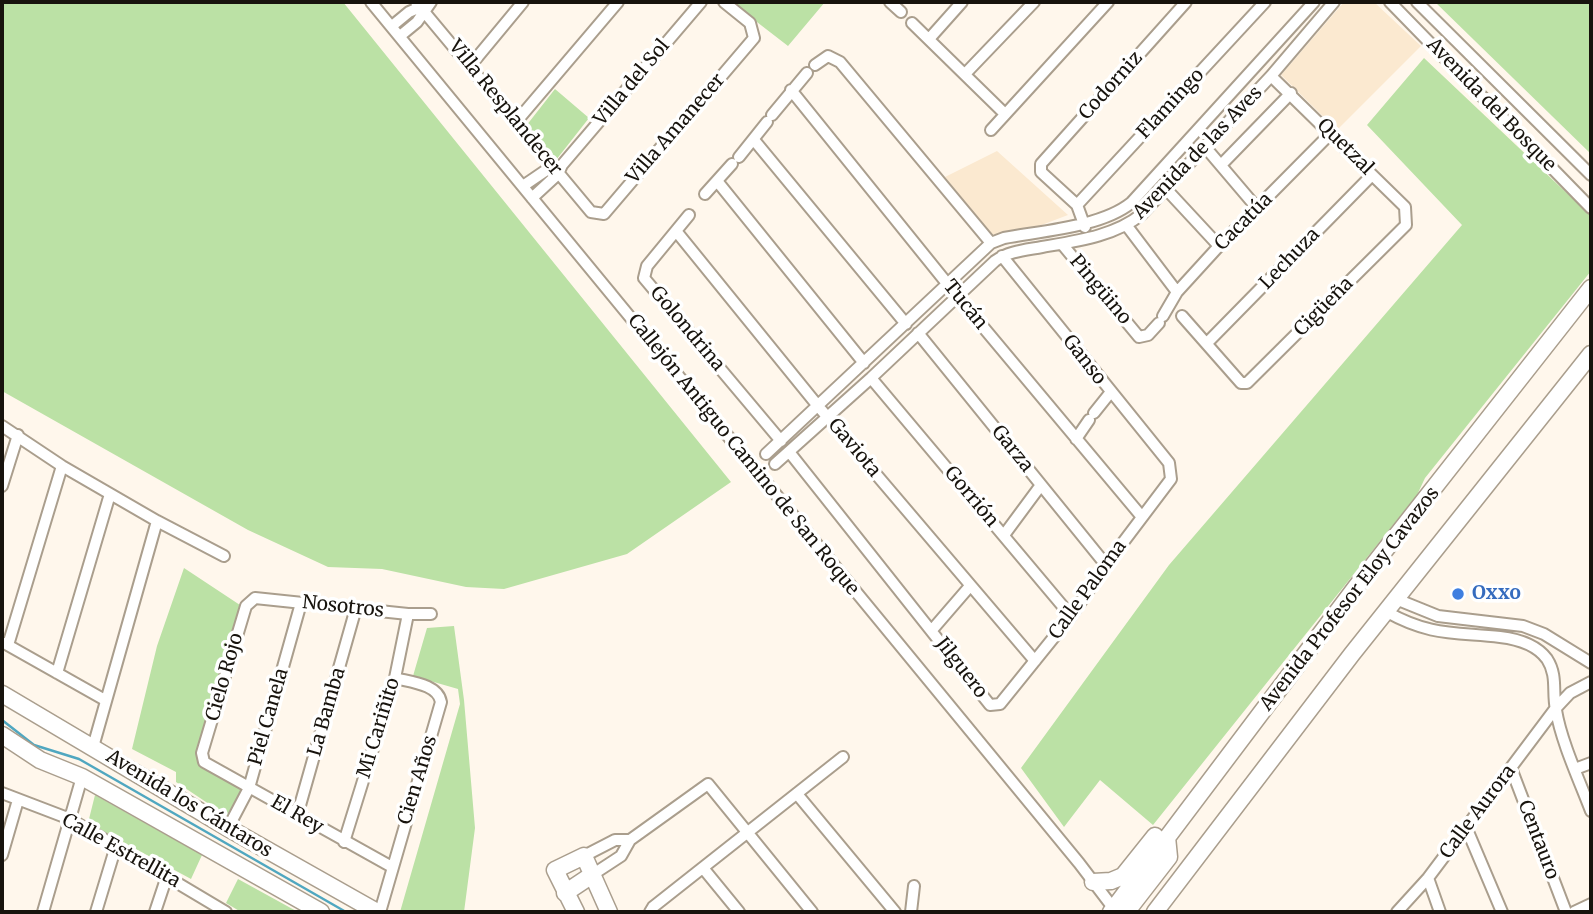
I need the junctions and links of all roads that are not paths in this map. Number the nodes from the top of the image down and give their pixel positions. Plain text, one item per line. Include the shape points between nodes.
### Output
1 (371, 2) edge
2 (523, 2) edge
3 (618, 2) edge
4 (701, 2) edge
5 (724, 2) edge
6 (890, 2) edge
7 (962, 2) edge
8 (1034, 2) edge
9 (1108, 2) edge
10 (1186, 2) edge
11 (1265, 2) edge
12 (1297, 2) edge
13 (1334, 2) edge
14 (1390, 2) edge
15 (1417, 2) edge
16 (424, 5) edge
17 (1310, 6) edge
18 (901, 12) dead end
19 (1316, 21) junction
20 (912, 23) dead end
21 (392, 26) junction
22 (400, 36) junction
23 (929, 39) junction
24 (470, 66) junction
25 (965, 74) junction
26 (1271, 76) junction
27 (791, 90) junction
28 (1291, 93) junction
29 (1005, 114) junction
30 (516, 122) junction
31 (991, 130) dead end
32 (1331, 133) junction
33 (754, 140) junction
34 (1206, 148) junction
35 (1222, 164) junction
36 (558, 169) junction
37 (1372, 175) junction
38 (1591, 175) edge
39 (716, 181) junction
40 (523, 186) junction
41 (1167, 190) junction
42 (705, 194) dead end
43 (532, 198) junction
44 (1077, 205) junction
45 (1257, 208) junction
46 (1591, 208) edge
47 (594, 214) joint
48 (689, 215) dead end
49 (1084, 222) junction
50 (1406, 225) joint
51 (1126, 226) junction
52 (676, 230) junction
53 (1087, 237) junction
54 (991, 243) junction
55 (1062, 244) junction
56 (1219, 246) junction
57 (1002, 256) junction
58 (948, 284) junction
59 (1591, 288) edge
60 (1177, 292) junction
61 (958, 297) junction
62 (1182, 316) dead end
63 (906, 324) junction
64 (918, 333) junction
65 (1139, 337) joint
66 (1207, 343) junction
67 (1591, 354) edge
68 (864, 363) junction
69 (871, 378) junction
70 (1110, 393) junction
71 (818, 406) junction
72 (829, 417) junction
73 (2, 426) edge
74 (18, 435) junction
75 (1076, 439) junction
76 (781, 441) junction
77 (790, 453) junction
78 (766, 454) dead end
79 (1169, 463) joint
80 (775, 464) dead end
81 (62, 466) junction
82 (1041, 485) junction
83 (2, 486) edge
84 (110, 494) junction
85 (1142, 517) junction
86 (157, 521) junction
87 (1004, 535) junction
88 (224, 556) dead end
89 (1106, 565) junction
90 (970, 586) junction
91 (255, 598) joint
92 (301, 603) junction
93 (1392, 606) junction
94 (356, 608) junction
95 (408, 614) junction
96 (431, 614) dead end
97 (1071, 617) junction
98 (1485, 621) junction
99 (932, 630) junction
100 (1544, 634) junction
101 (1484, 636) junction
102 (5, 643) edge
103 (1537, 648) junction
104 (1035, 661) junction
105 (1591, 663) edge
106 (57, 673) junction
107 (395, 678) junction
108 (1591, 682) edge
109 (2, 694) edge
110 (105, 700) junction
111 (990, 705) joint
112 (1555, 709) junction
113 (2, 735) edge
114 (93, 747) junction
115 (844, 757) dead end
116 (204, 762) joint
117 (1591, 763) edge
118 (1511, 768) junction
119 (1575, 769) junction
120 (82, 777) junction
121 (249, 788) junction
122 (2, 793) edge
123 (797, 794) junction
124 (18, 800) junction
125 (1187, 811) junction
126 (1591, 811) edge
127 (297, 816) junction
128 (70, 819) junction
129 (1466, 827) junction
130 (228, 828) junction
131 (747, 833) junction
132 (630, 840) junction
133 (344, 842) junction
134 (116, 846) junction
135 (2, 855) edge
136 (584, 856) junction
137 (391, 867) junction
138 (703, 868) junction
139 (592, 875) junction
140 (167, 876) junction
141 (1428, 878) junction
142 (1093, 882) junction
143 (914, 886) dead end
144 (565, 892) junction
145 (1591, 904) edge
146 (212, 908) edge
147 (1158, 910) edge
148 (1118, 911) edge
149 (43, 912) edge
150 (96, 912) edge
151 (155, 912) edge
152 (226, 912) edge
153 (321, 912) edge
154 (378, 912) edge
155 (576, 912) edge
156 (609, 912) edge
157 (650, 912) edge
158 (739, 912) edge
159 (812, 912) edge
160 (895, 912) edge
161 (911, 912) edge
162 (1397, 912) edge
163 (1440, 912) edge
164 (1502, 912) edge
165 (1566, 912) edge
166 (1574, 912) edge

1 - 21 street, Callejón Antiguo Camino de San Roque
2 - 24 street
3 - 30 street
4 - 36 street, Villa del Sol
5 - 47 street, Villa Amanecer via 750,23 754,38 604,214
6 - 18 street
7 - 23 street
8 - 25 street
9 - 29 street
10 - 44 street, Codorniz via 1041,164 1041,172
11 - 44 street, Flamingo
12 - 17 street
13 - 19 street, Avenida de las Aves
14 - 46 street, Avenida del Bosque
15 - 38 street, Avenida del Bosque
16 - 21 street
16 - 22 street
16 - 24 street, Villa Resplandecer
17 - 19 street
17 - 49 street, Avenida de las Aves via 1131,203
19 - 26 street, Avenida de las Aves
20 - 23 street
21 - 22 street, Callejón Antiguo Camino de San Roque
22 - 40 street, Callejón Antiguo Camino de San Roque
23 - 25 street
24 - 30 street, Villa Resplandecer
25 - 29 street
26 - 28 street, Quetzal
26 - 34 street, Avenida de las Aves
27 - 33 street
27 - 54 street via 828,56 840,62
27 - 58 street, Tucán
28 - 32 street, Quetzal
28 - 35 street
29 - 31 street
30 - 36 street, Villa Resplandecer
32 - 37 street, Quetzal
32 - 45 street, Cacatúa
33 - 39 street
33 - 63 street
34 - 35 street
34 - 41 street, Avenida de las Aves
35 - 45 street
36 - 40 street, Villa del Sol
36 - 43 street, Villa del Sol
36 - 47 street, Villa Resplandecer
37 - 50 street, Quetzal via 1405,207
37 - 66 street, Lechuza
39 - 42 street
39 - 68 street
40 - 43 street, Callejón Antiguo Camino de San Roque
41 - 51 street, Avenida de las Aves
41 - 56 street
43 - 142 street, Callejón Antiguo Camino de San Roque
44 - 49 street
45 - 56 street, Cacatúa
48 - 52 street, Golondrina
49 - 53 street
49 - 54 street, Avenida de las Aves
50 - 66 street, Cigüeña via 1250,382 1241,383
51 - 53 street, Avenida de las Aves
51 - 60 street
52 - 71 street, Gaviota
52 - 76 street, Golondrina via 647,267 644,278
53 - 55 street, Avenida de las Aves
54 - 58 street, Avenida de las Aves
55 - 57 street, Avenida de las Aves
55 - 65 street, Pingüino
56 - 60 street, Cacatúa
57 - 61 street
57 - 70 street, Ganso
58 - 61 street, Tucán
58 - 63 street, Avenida de las Aves
59 - 125 main road, Avenida Profesor Eloy Cavazos
60 - 65 street, Cacatúa via 1161,320 1148,335
61 - 64 street
61 - 75 street, Tucán
62 - 66 street
63 - 68 street, Avenida de las Aves
64 - 69 street
64 - 82 street, Garza
67 - 93 main road, Avenida Profesor Eloy Cavazos
68 - 71 street, Avenida de las Aves
69 - 72 street
69 - 87 street, Gorrión
70 - 75 street
70 - 79 street, Ganso
71 - 72 street, Gaviota
71 - 76 street, Avenida de las Aves
72 - 77 street
72 - 90 street, Gaviota
73 - 74 street
74 - 81 street
74 - 83 street
75 - 85 street, Tucán
76 - 78 street, Avenida de las Aves
77 - 80 street
77 - 99 street
79 - 85 street, Calle Paloma via 1171,479
81 - 84 street
81 - 102 street
82 - 87 street
82 - 89 street, Garza
84 - 86 street
84 - 106 street
85 - 89 street, Calle Paloma
86 - 88 street
86 - 110 street
87 - 97 street, Gorrión
89 - 97 street, Calle Paloma
90 - 99 street
90 - 104 street, Gaviota
91 - 92 street, Nosotros
91 - 116 street, Cielo Rojo via 246,606 202,753
92 - 94 street, Nosotros
92 - 121 street, Piel Canela
93 - 98 street
93 - 101 street via 1411,625
93 - 147 main road, Avenida Profesor Eloy Cavazos
94 - 95 street, Nosotros
94 - 127 street, La Bamba
95 - 96 street, Nosotros
95 - 107 street, Mi Cariñito
97 - 104 street, Calle Paloma
98 - 100 street
98 - 101 street
99 - 111 street, Jilguero
100 - 103 street
100 - 105 street
101 - 103 street
102 - 106 street
103 - 112 street via 1553,672
104 - 111 street, Calle Paloma via 1000,704
106 - 110 street
107 - 133 street, Mi Cariñito
107 - 137 street, Cien Años via 433,689 441,702
108 - 112 street, Calle Aurora via 1570,693
109 - 114 main road, Avenida los Cántaros
110 - 114 street
112 - 118 street, Calle Aurora
112 - 119 street
113 - 120 main road, Avenida los Cántaros via 40,760
114 - 130 main road, Avenida los Cántaros
115 - 123 street
116 - 121 street, El Rey
117 - 119 street
118 - 129 street, Calle Aurora
118 - 165 street, Centauro
119 - 126 street
120 - 128 street
120 - 153 main road, Avenida los Cántaros
121 - 127 street, El Rey
121 - 130 street, Piel Canela
122 - 124 street, Calle Estrellita
123 - 131 street
123 - 160 street
124 - 128 street, Calle Estrellita
124 - 135 street
125 - 142 main road via 1168,820 1123,876
125 - 148 main road, Avenida Profesor Eloy Cavazos
127 - 133 street, El Rey
128 - 134 street, Calle Estrellita
128 - 149 street
129 - 141 street, Calle Aurora
129 - 164 street
130 - 154 main road, Avenida los Cántaros
131 - 132 street via 708,784
131 - 138 street
131 - 159 street
132 - 136 street via 615,840
132 - 139 street via 621,856
133 - 137 street, El Rey
134 - 140 street, Calle Estrellita
134 - 150 street
136 - 139 main road
136 - 144 main road via 555,870
137 - 154 street, Cien Años
138 - 157 street
138 - 158 street
139 - 144 main road
139 - 156 main road
140 - 146 street, Calle Estrellita
140 - 151 street
141 - 162 street, Calle Aurora
141 - 163 street
142 - 148 street, Callejón Antiguo Camino de San Roque
143 - 161 street
144 - 155 main road
145 - 166 street
146 - 152 street, Calle Estrellita

